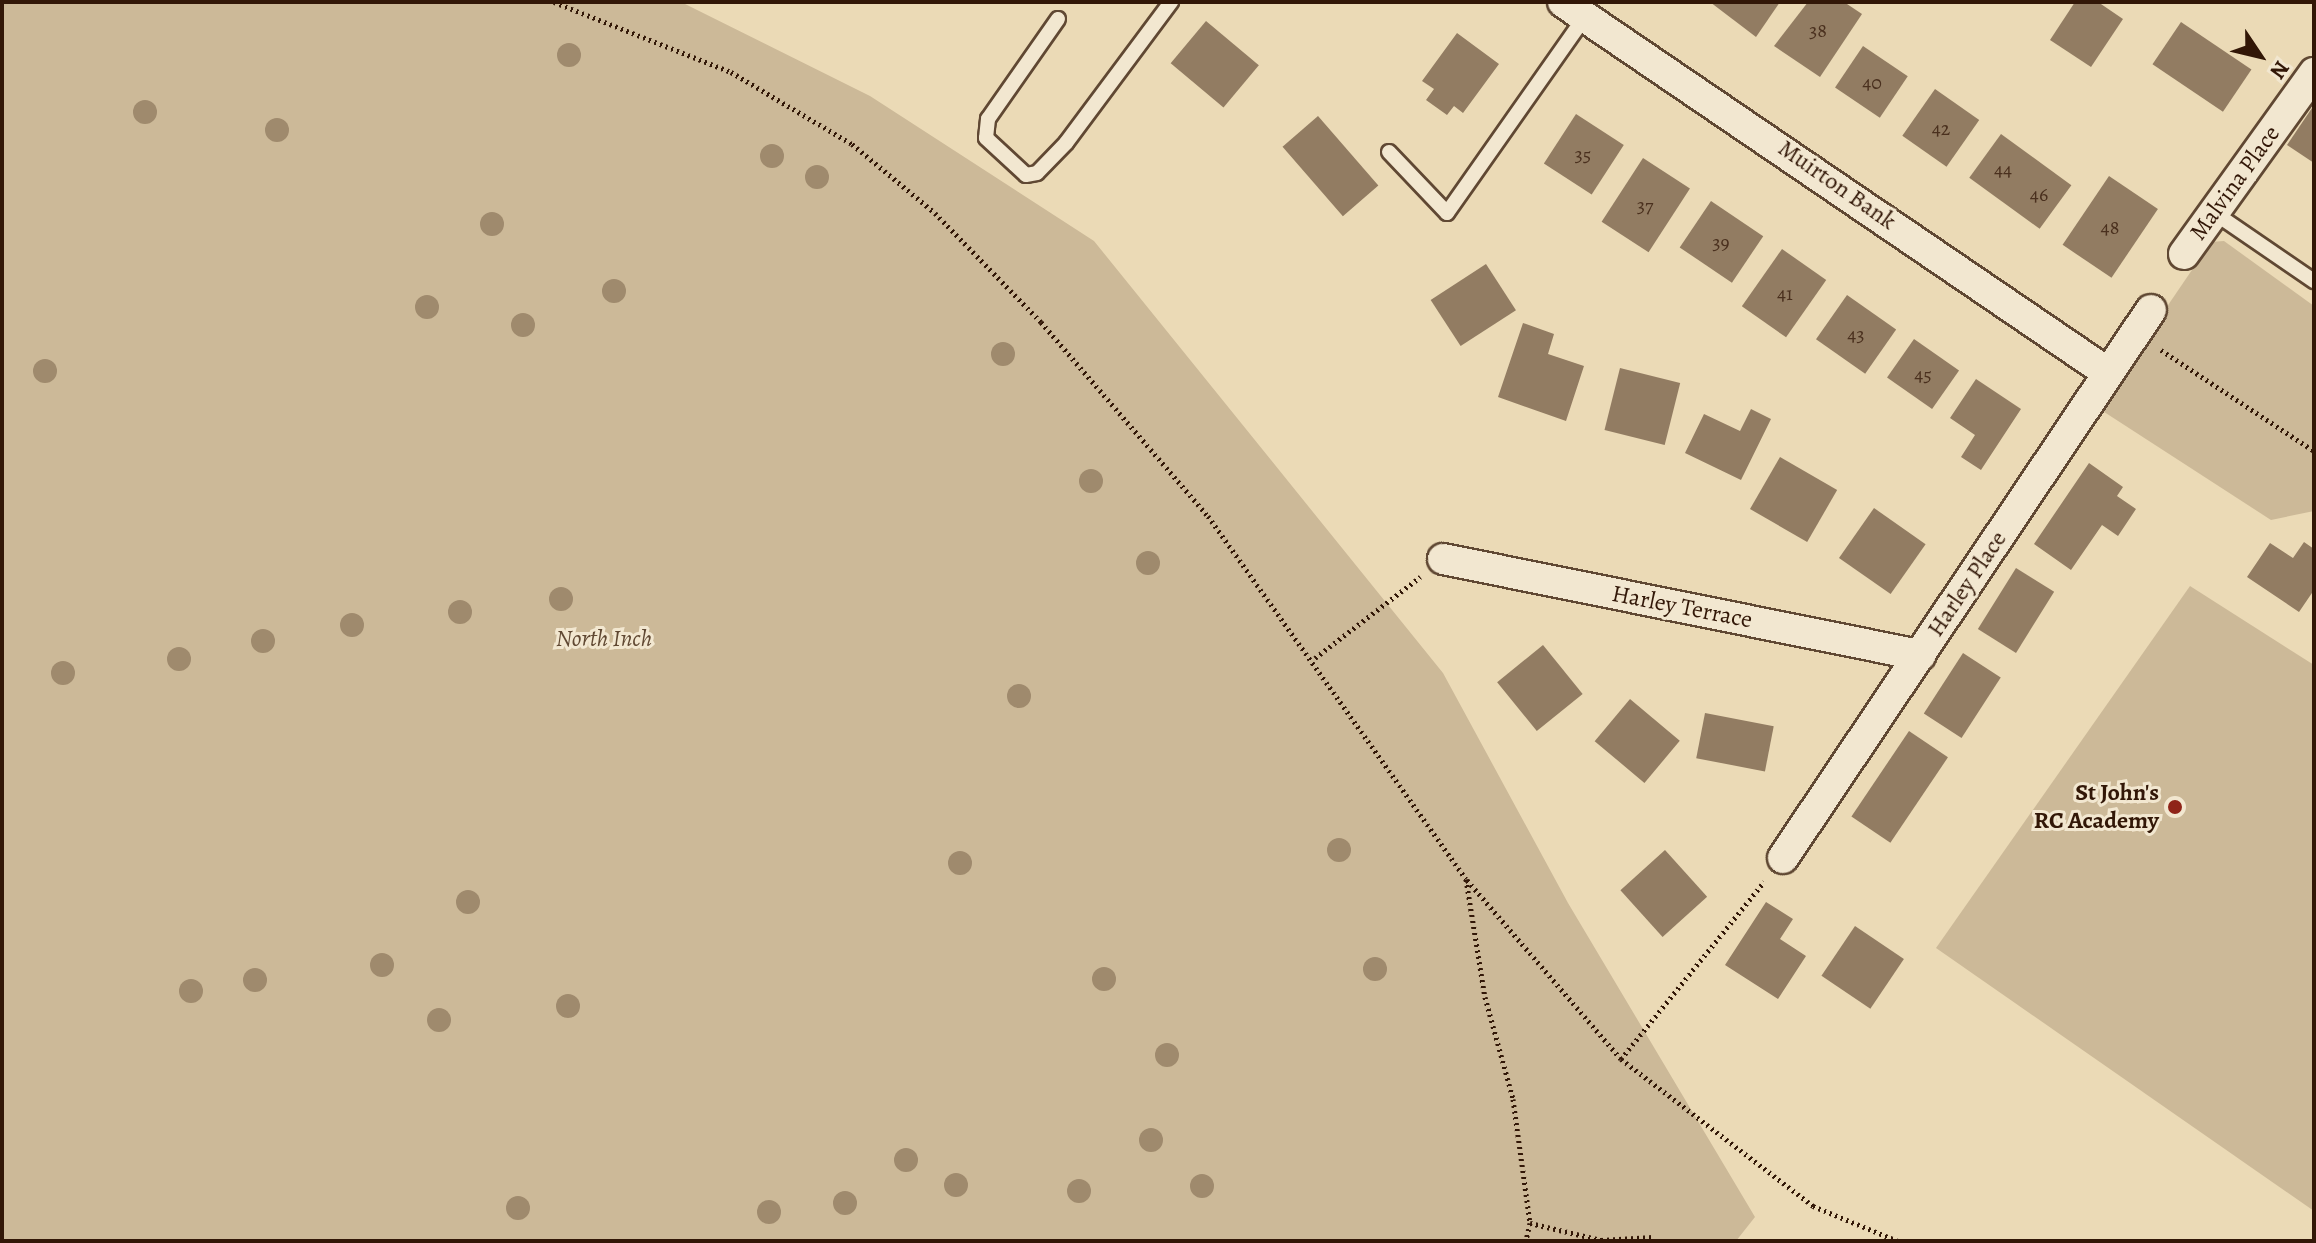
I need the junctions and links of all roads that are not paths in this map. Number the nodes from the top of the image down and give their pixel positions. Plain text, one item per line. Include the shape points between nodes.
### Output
1 (1171, 2) edge
2 (1574, 9) edge
3 (1058, 19) dead end
4 (2314, 73) edge
5 (1389, 152) dead end
6 (2216, 214) junction
7 (2184, 254) dead end
8 (2314, 281) edge
9 (2144, 322) road end
10 (2108, 373) junction
11 (1443, 559) road end
12 (1920, 655) junction
13 (1783, 858) road end

1 - 3 lane via 1066,143 1037,173 1026,175 986,138 988,119
2 - 5 lane via 1447,213
2 - 10 street, Muirton Bank
4 - 6 street, Malvina Place
6 - 7 street, Malvina Place
6 - 8 lane
9 - 10 street, Harley Place
10 - 12 street, Harley Place
11 - 12 street, Harley Terrace
12 - 13 street, Harley Place

